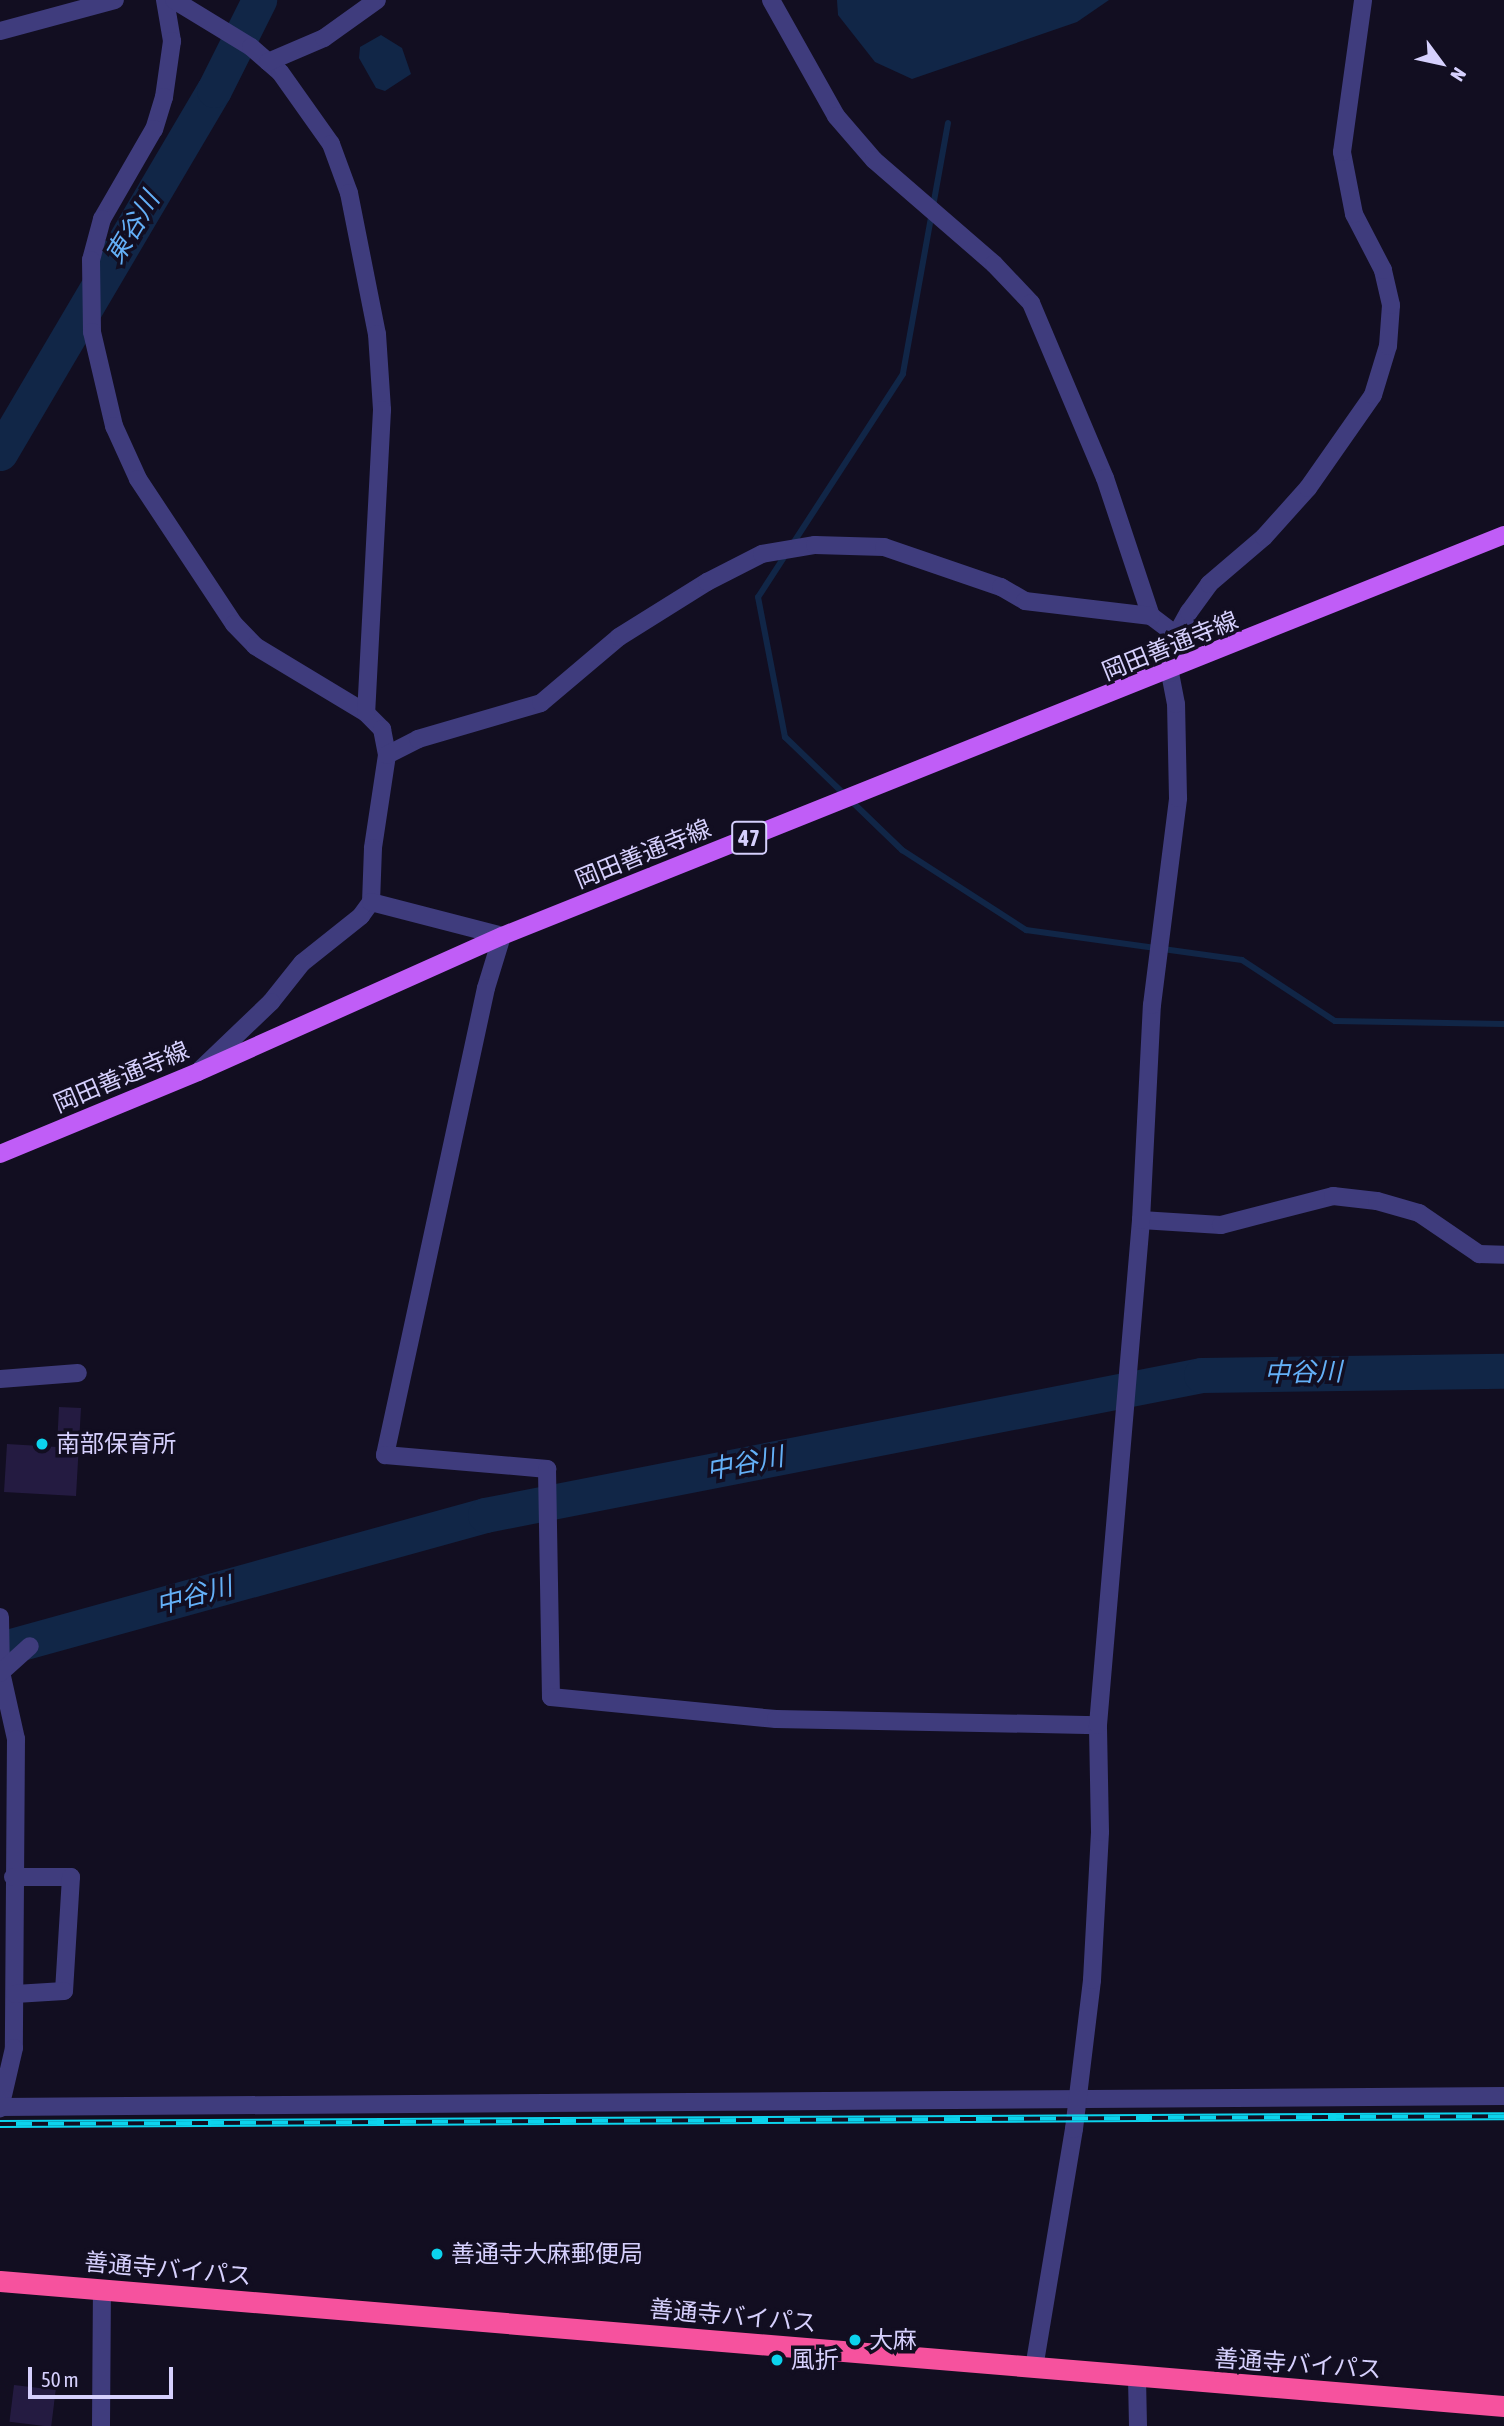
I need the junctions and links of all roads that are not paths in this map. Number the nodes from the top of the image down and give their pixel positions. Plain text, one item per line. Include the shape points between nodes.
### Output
1 (116, 0) edge
2 (165, 0) edge
3 (174, 0) edge
4 (377, 0) edge
5 (771, 0) edge
6 (1363, 0) edge
7 (0, 31) edge
8 (268, 62) junction
9 (1504, 536) edge
10 (1151, 616) junction
11 (1176, 635) junction
12 (1170, 673) junction
13 (366, 713) junction
14 (387, 755) junction
15 (371, 902) junction
16 (502, 936) junction
17 (198, 1072) junction
18 (0, 1154) edge
19 (1141, 1220) junction
20 (1504, 1255) edge
21 (78, 1373) dead end
22 (0, 1379) edge
23 (0, 1617) edge
24 (30, 1646) dead end
25 (1, 1673) edge
26 (1098, 1725) junction
27 (13, 1877) junction
28 (15, 1994) junction
29 (1504, 2096) edge
30 (1078, 2099) junction
31 (0, 2107) edge
32 (0, 2281) edge
33 (102, 2291) junction
34 (1034, 2368) junction
35 (1137, 2378) junction
36 (1504, 2406) edge
37 (101, 2426) edge
38 (1138, 2426) edge

1 - 7 street
2 - 13 street via 172,41 164,97 154,129 102,219 91,260 92,332 114,426 138,479 234,624 255,646
3 - 8 street
4 - 8 street via 324,38
5 - 10 street via 836,116 874,160 994,264 1031,303 1105,478
6 - 11 street via 1342,152 1354,214 1383,270 1391,305 1388,346 1373,395 1308,488 1264,537 1209,584
8 - 13 street via 301,97 331,144 349,193 377,334 382,481
9 - 12 main road, 岡田善通寺線 / 47
10 - 11 street
10 - 14 street via 1024,601 1001,587 884,547 815,545 762,554 619,637 541,703 418,739
11 - 12 street
12 - 16 main road, 岡田善通寺線 / 47
12 - 19 street via 1178,798 1152,1005
13 - 14 street via 382,729
14 - 15 street via 373,848
15 - 16 street
15 - 17 street via 361,916 302,963 271,1002
16 - 17 main road, 岡田善通寺線 / 47
16 - 26 street via 486,988 385,1455 547,1469 551,1697 776,1719
17 - 18 main road, 岡田善通寺線 / 47
19 - 20 street via 1221,1225 1333,1196 1377,1201 1419,1213 1479,1254
19 - 26 street
21 - 22 street
23 - 25 street
24 - 25 street
25 - 27 street via 16,1739
26 - 30 street via 1097,1900
27 - 28 street
27 - 28 street via 71,1877 64,1992
28 - 31 street via 13,2048
29 - 30 street
30 - 31 street
30 - 34 street
32 - 33 highway, 善通寺バイパス
33 - 34 highway, 善通寺バイパス
33 - 37 street
34 - 35 highway, 善通寺バイパス
35 - 36 highway, 善通寺バイパス
35 - 38 street

